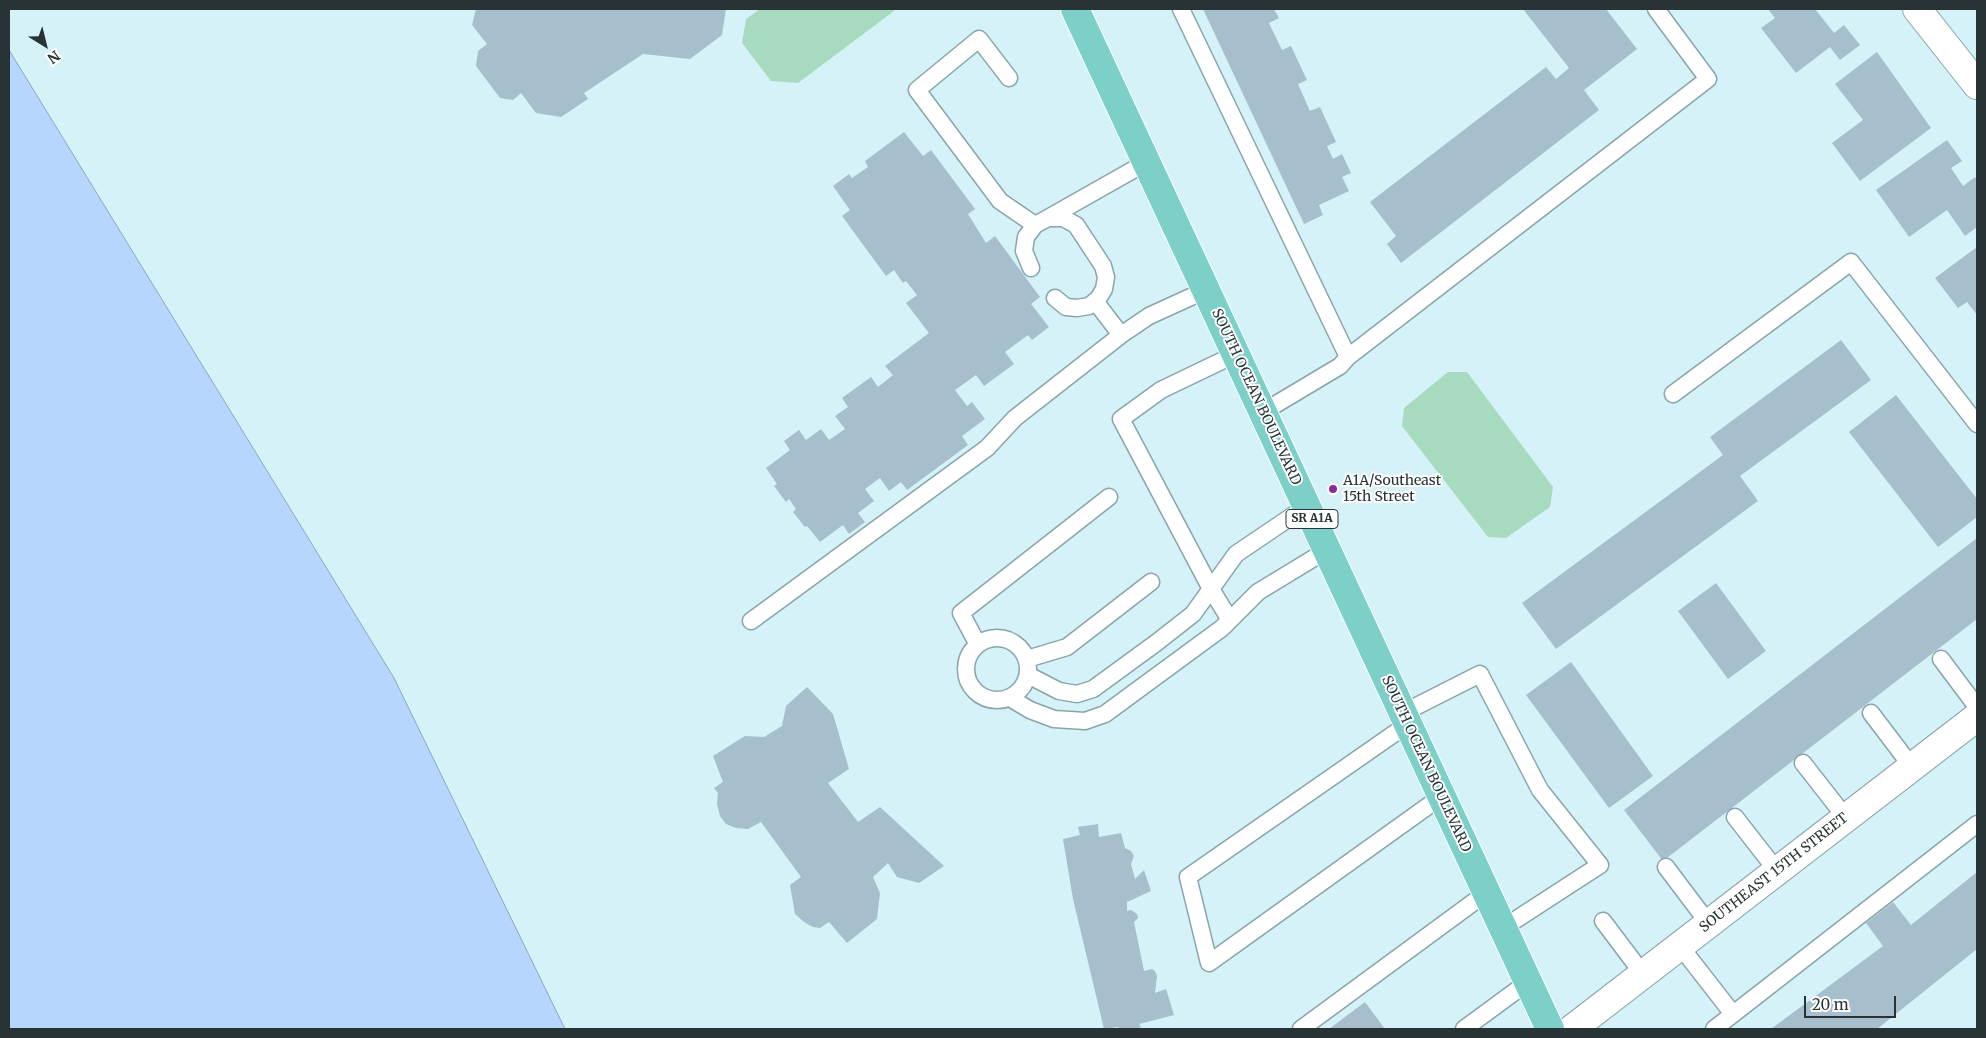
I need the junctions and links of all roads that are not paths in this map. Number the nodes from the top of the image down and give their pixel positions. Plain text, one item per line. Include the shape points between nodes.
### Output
1 (1076, 9) edge
2 (1181, 9) edge
3 (1656, 9) edge
4 (1922, 11) edge
5 (1009, 78) dead end
6 (1977, 85) edge
7 (1147, 162) junction
8 (1041, 221) junction
9 (1031, 268) dead end
10 (1206, 290) junction
11 (1055, 298) dead end
12 (1095, 301) junction
13 (1121, 335) junction
14 (1236, 354) junction
15 (1348, 357) junction
16 (1673, 394) dead end
17 (1263, 412) junction
18 (1977, 424) edge
19 (1109, 497) dead end
20 (1306, 506) junction
21 (1327, 550) junction
22 (1151, 582) dead end
23 (1211, 589) junction
24 (1230, 620) junction
25 (752, 621) dead end
26 (977, 643) junction
27 (1941, 659) dead end
28 (1028, 667) junction
29 (1010, 698) junction
30 (1977, 707) edge
31 (1871, 712) dead end
32 (1977, 717) edge
33 (1405, 719) junction
34 (1803, 763) dead end
35 (1912, 767) junction
36 (1442, 796) junction
37 (1735, 817) dead end
38 (1846, 818) junction
39 (1977, 824) edge
40 (1666, 867) dead end
41 (1776, 871) junction
42 (1486, 893) junction
43 (1603, 921) dead end
44 (1709, 924) junction
45 (1503, 928) junction
46 (1680, 946) junction
47 (1643, 974) junction
48 (1528, 982) junction
49 (1733, 1014) junction
50 (1301, 1029) edge
51 (1464, 1029) edge
52 (1550, 1029) edge
53 (1572, 1029) edge
54 (1714, 1029) edge

1 - 7 main road, SOUTH OCEAN BOULEVARD / SR A1A
2 - 15 lane
3 - 15 lane via 1708,80
4 - 6 street
5 - 8 lane via 979,39 917,90 1000,201
7 - 8 lane
7 - 10 main road, SOUTH OCEAN BOULEVARD / SR A1A
8 - 9 lane via 1026,237 1024,251
8 - 12 lane via 1063,218 1076,225 1103,266 1106,277 1104,289
10 - 13 lane via 1149,316
10 - 14 main road, SOUTH OCEAN BOULEVARD / SR A1A
11 - 12 lane via 1066,307 1078,308
12 - 13 lane
13 - 25 lane via 1015,418 987,448
14 - 17 main road, SOUTH OCEAN BOULEVARD / SR A1A
14 - 23 lane via 1161,390 1122,419
15 - 17 lane via 1340,366
16 - 18 lane via 1851,262
17 - 20 main road, SOUTH OCEAN BOULEVARD / SR A1A
19 - 26 lane via 961,613
20 - 21 main road, SOUTH OCEAN BOULEVARD / SR A1A
20 - 23 lane via 1236,554
21 - 24 lane via 1258,592
21 - 33 main road, SOUTH OCEAN BOULEVARD / SR A1A
22 - 28 lane via 1067,646
23 - 24 lane
23 - 28 lane via 1194,614 1093,689 1078,694 1059,692
24 - 29 lane via 1105,714 1085,721 1054,719
26 - 28 lane via 992,637 1007,638 1020,646
26 - 29 lane via 968,655 965,670 969,685 980,696 995,700
27 - 30 lane
28 - 29 lane via 1022,688
31 - 35 lane
32 - 35 street, SOUTHEAST 15TH STREET
33 - 36 main road, SOUTH OCEAN BOULEVARD / SR A1A
33 - 36 lane via 1188,877 1209,962
33 - 45 lane via 1480,674 1540,790 1600,865
34 - 38 lane
35 - 38 street, SOUTHEAST 15TH STREET
36 - 42 main road, SOUTH OCEAN BOULEVARD / SR A1A
37 - 41 lane
38 - 41 street, SOUTHEAST 15TH STREET
39 - 49 lane
40 - 44 lane
41 - 44 street, SOUTHEAST 15TH STREET
42 - 45 main road, SOUTH OCEAN BOULEVARD / SR A1A
42 - 50 lane
43 - 47 lane
44 - 46 street, SOUTHEAST 15TH STREET
45 - 48 main road, SOUTH OCEAN BOULEVARD / SR A1A
46 - 47 street, SOUTHEAST 15TH STREET
46 - 49 lane
47 - 53 street, SOUTHEAST 15TH STREET
48 - 51 lane
48 - 52 main road, SOUTH OCEAN BOULEVARD / SR A1A
49 - 54 lane

